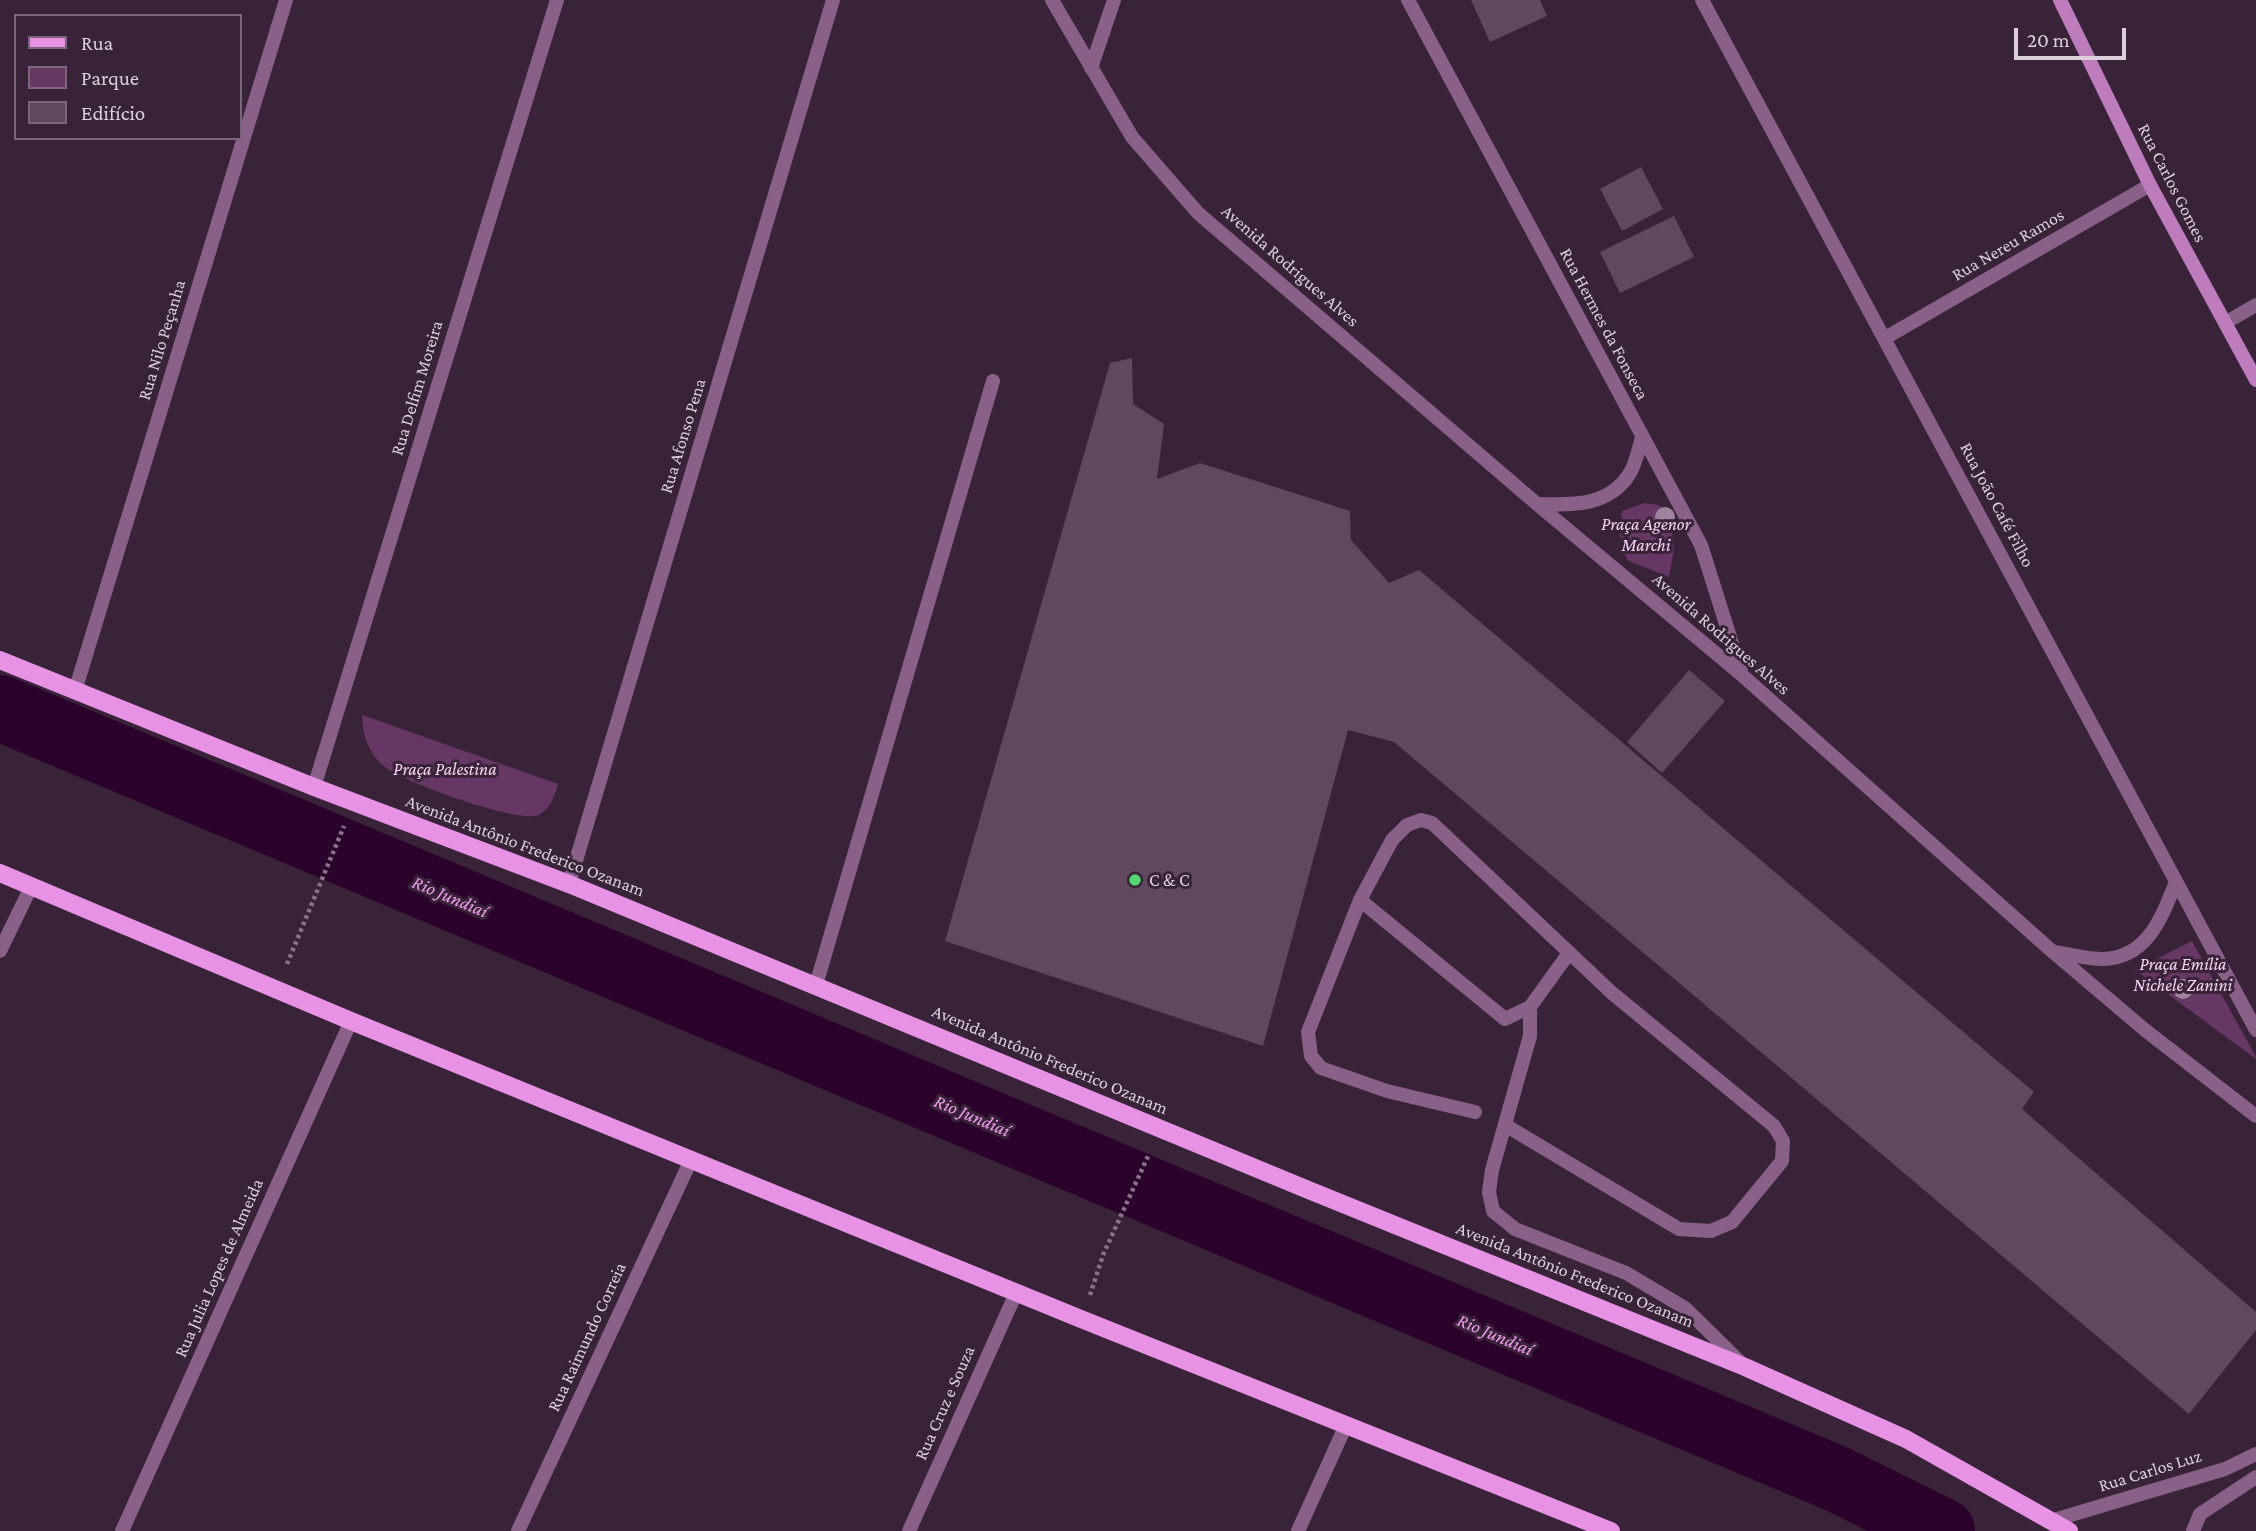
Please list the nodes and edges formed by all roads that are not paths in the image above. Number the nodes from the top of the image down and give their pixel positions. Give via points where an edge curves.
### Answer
1 (286, 0) edge
2 (557, 0) edge
3 (833, 0) edge
4 (1052, 0) edge
5 (1114, 0) edge
6 (1408, 0) edge
7 (1702, 0) edge
8 (2060, 0) edge
9 (1091, 68) junction
10 (2150, 185) junction
11 (2256, 304) edge
12 (2225, 323) junction
13 (1885, 338) junction
14 (2256, 380) edge
15 (993, 381) dead end
16 (1642, 437) junction
17 (1537, 504) junction
18 (0, 660) edge
19 (1743, 677) junction
20 (75, 691) junction
21 (314, 787) junction
22 (0, 873) edge
23 (2176, 882) junction
24 (569, 884) junction
25 (32, 885) junction
26 (1360, 900) junction
27 (0, 951) edge
28 (2053, 952) junction
29 (1569, 953) junction
30 (816, 985) junction
31 (1531, 1007) junction
32 (351, 1021) junction
33 (2256, 1030) edge
34 (1475, 1112) dead end
35 (2256, 1116) edge
36 (1505, 1125) junction
37 (691, 1160) junction
38 (1017, 1292) junction
39 (1745, 1367) junction
40 (1346, 1425) junction
41 (2256, 1454) edge
42 (2256, 1478) edge
43 (2054, 1520) junction
44 (122, 1531) edge
45 (518, 1531) edge
46 (909, 1531) edge
47 (1298, 1531) edge
48 (1611, 1531) edge
49 (2070, 1531) edge
50 (2193, 1531) edge

1 - 20 street, Rua Nilo Peçanha
2 - 21 street, Rua Delfim Moreira
3 - 24 street, Rua Afonso Pena
4 - 9 street, Avenida Rodrigues Alves
5 - 9 street
6 - 16 street, Rua Hermes da Fonseca
7 - 13 street, Rua João Café Filho
8 - 10 main road, Rua Carlos Gomes
9 - 17 street, Avenida Rodrigues Alves via 1132,137 1198,213
10 - 12 main road, Rua Carlos Gomes
10 - 13 street, Rua Nereu Ramos
11 - 12 street
12 - 14 main road, Rua Carlos Gomes
13 - 23 street, Rua João Café Filho
15 - 30 street
16 - 17 street via 1631,472 1614,492 1582,505
16 - 19 street, Rua Hermes da Fonseca via 1701,545
17 - 19 street, Avenida Rodrigues Alves
18 - 20 main road, Avenida Antônio Frederico Ozanam
19 - 28 street, Avenida Rodrigues Alves
20 - 21 main road, Avenida Antônio Frederico Ozanam
21 - 24 main road, Avenida Antônio Frederico Ozanam
22 - 25 main road
23 - 28 street via 2156,929 2132,952 2104,959
23 - 33 street, Rua João Café Filho
24 - 30 main road, Avenida Antônio Frederico Ozanam
25 - 27 street
25 - 32 main road
26 - 29 street via 1392,840 1407,825 1421,820 1433,823
26 - 31 street via 1505,1019
26 - 34 street via 1308,1032 1311,1056 1321,1068 1334,1073
28 - 35 street, Avenida Rodrigues Alves
29 - 31 street
29 - 36 street via 1774,1126 1783,1141 1782,1161 1732,1222 1711,1231 1679,1229
30 - 39 main road, Avenida Antônio Frederico Ozanam
31 - 36 street via 1531,1036
32 - 37 main road
32 - 44 street, Rua Julia Lopes de Almeida
36 - 39 street via 1492,1170 1489,1192 1493,1211 1515,1229 1626,1273 1685,1308
37 - 38 main road
37 - 45 street, Rua Raimundo Correia
38 - 40 main road
38 - 46 street, Rua Cruz e Souza
39 - 43 main road, Avenida Antônio Frederico Ozanam via 1906,1439
40 - 47 street
40 - 48 main road
41 - 43 street, Rua Carlos Luz via 2225,1469
42 - 50 street via 2200,1514
43 - 49 main road, Avenida Antônio Frederico Ozanam

